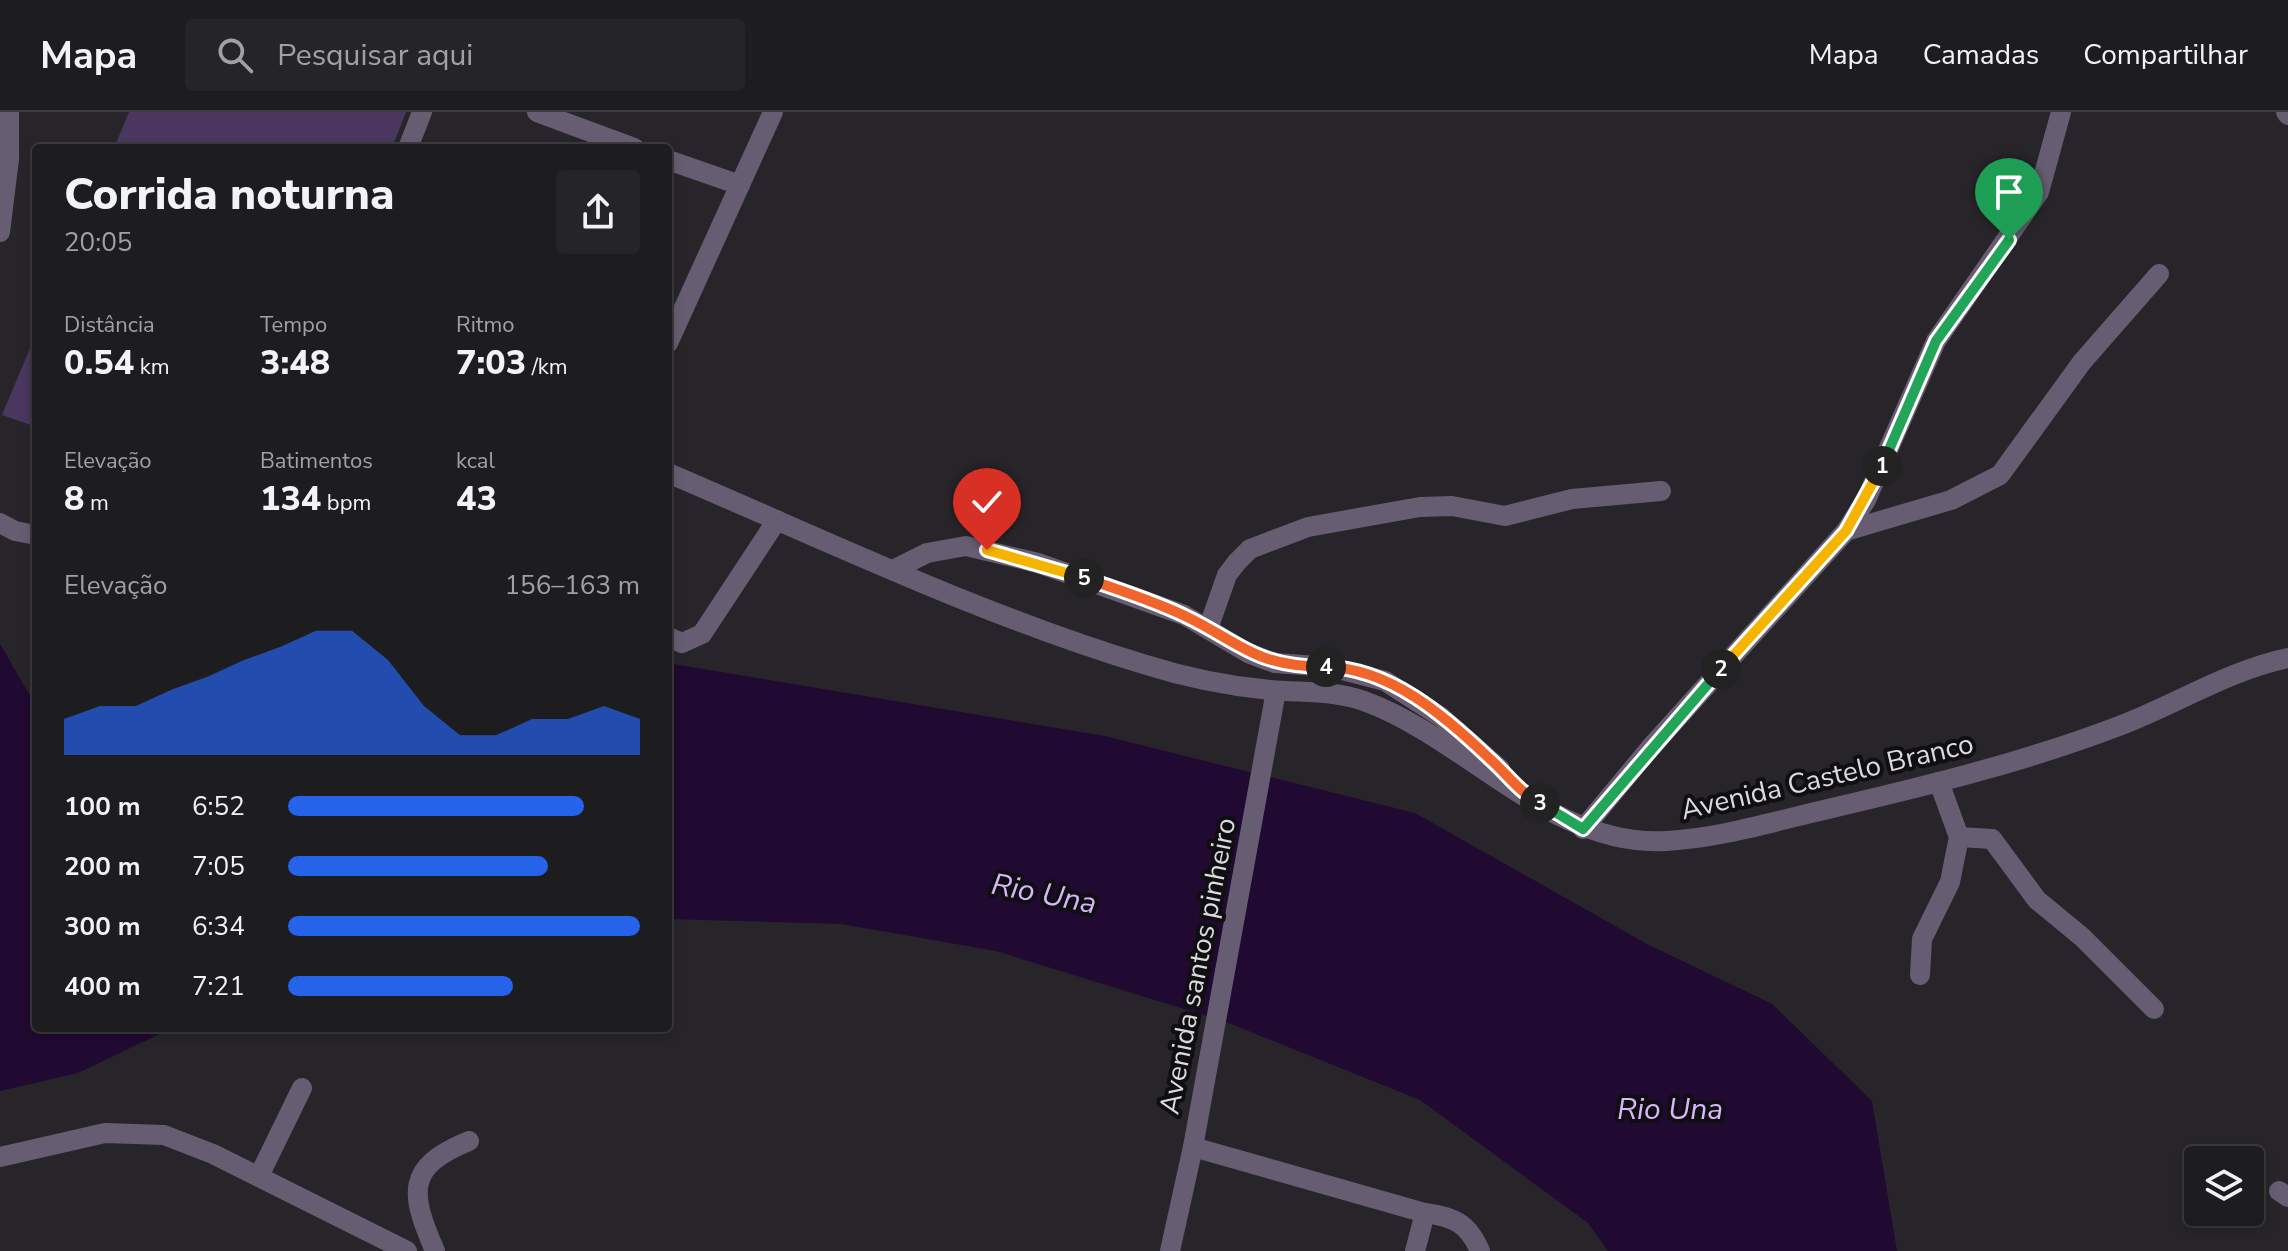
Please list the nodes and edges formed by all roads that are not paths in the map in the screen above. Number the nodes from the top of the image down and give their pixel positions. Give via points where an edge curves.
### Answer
1 (9, 112) edge
2 (422, 112) edge
3 (537, 112) edge
4 (773, 112) edge
5 (2061, 112) edge
6 (410, 144) edge
7 (619, 144) edge
8 (672, 161) edge
9 (740, 185) junction
10 (0, 232) edge
11 (2159, 274) dead end
12 (672, 334) edge
13 (672, 475) edge
14 (1661, 491) dead end
15 (777, 520) junction
16 (0, 523) edge
17 (1846, 531) junction
18 (32, 534) edge
19 (893, 570) junction
20 (1208, 629) junction
21 (675, 640) edge
22 (2288, 658) edge
23 (1276, 691) junction
24 (1939, 782) junction
25 (1515, 788) junction
26 (1583, 829) junction
27 (1959, 837) junction
28 (1920, 975) dead end
29 (2154, 1009) dead end
30 (302, 1088) dead end
31 (469, 1141) dead end
32 (1193, 1147) junction
33 (0, 1157) edge
34 (259, 1176) junction
35 (1425, 1213) junction
36 (407, 1251) edge
37 (435, 1251) edge
38 (1170, 1251) edge
39 (1415, 1251) edge
40 (1480, 1251) edge

1 - 10 street
2 - 6 street
3 - 7 street
4 - 9 street
5 - 17 street via 2039,192 1936,341 1872,488
8 - 9 street
9 - 12 street
11 - 17 street via 2082,362 2000,475 1951,500
13 - 15 street, Avenida Castelo Branco
14 - 20 street via 1572,499 1505,516 1442,505 1308,527 1250,549 1237,562 1227,575
15 - 19 street, Avenida Castelo Branco
15 - 21 street via 702,634
16 - 18 street
17 - 26 street
19 - 20 street via 944,549 976,548 1129,594
19 - 23 street, Avenida Castelo Branco via 1142,664 1216,683
20 - 25 street via 1275,663 1366,673 1404,690 1479,748
22 - 24 street, Avenida Castelo Branco via 2120,726
23 - 25 street, Avenida Castelo Branco via 1328,693 1367,702
23 - 32 street, Avenida santos pinheiro
24 - 26 street, Avenida Castelo Branco via 1690,839 1628,839
24 - 27 street
25 - 26 street, Avenida Castelo Branco
27 - 28 street via 1950,882 1922,939
27 - 29 street via 1992,839 2037,900
30 - 34 street
31 - 37 street via 431,1160 419,1181 421,1218
32 - 35 street
32 - 38 street, Avenida santos pinheiro
33 - 34 street via 105,1133 145,1132 181,1140
34 - 36 street
35 - 39 street
35 - 40 street via 1458,1221

